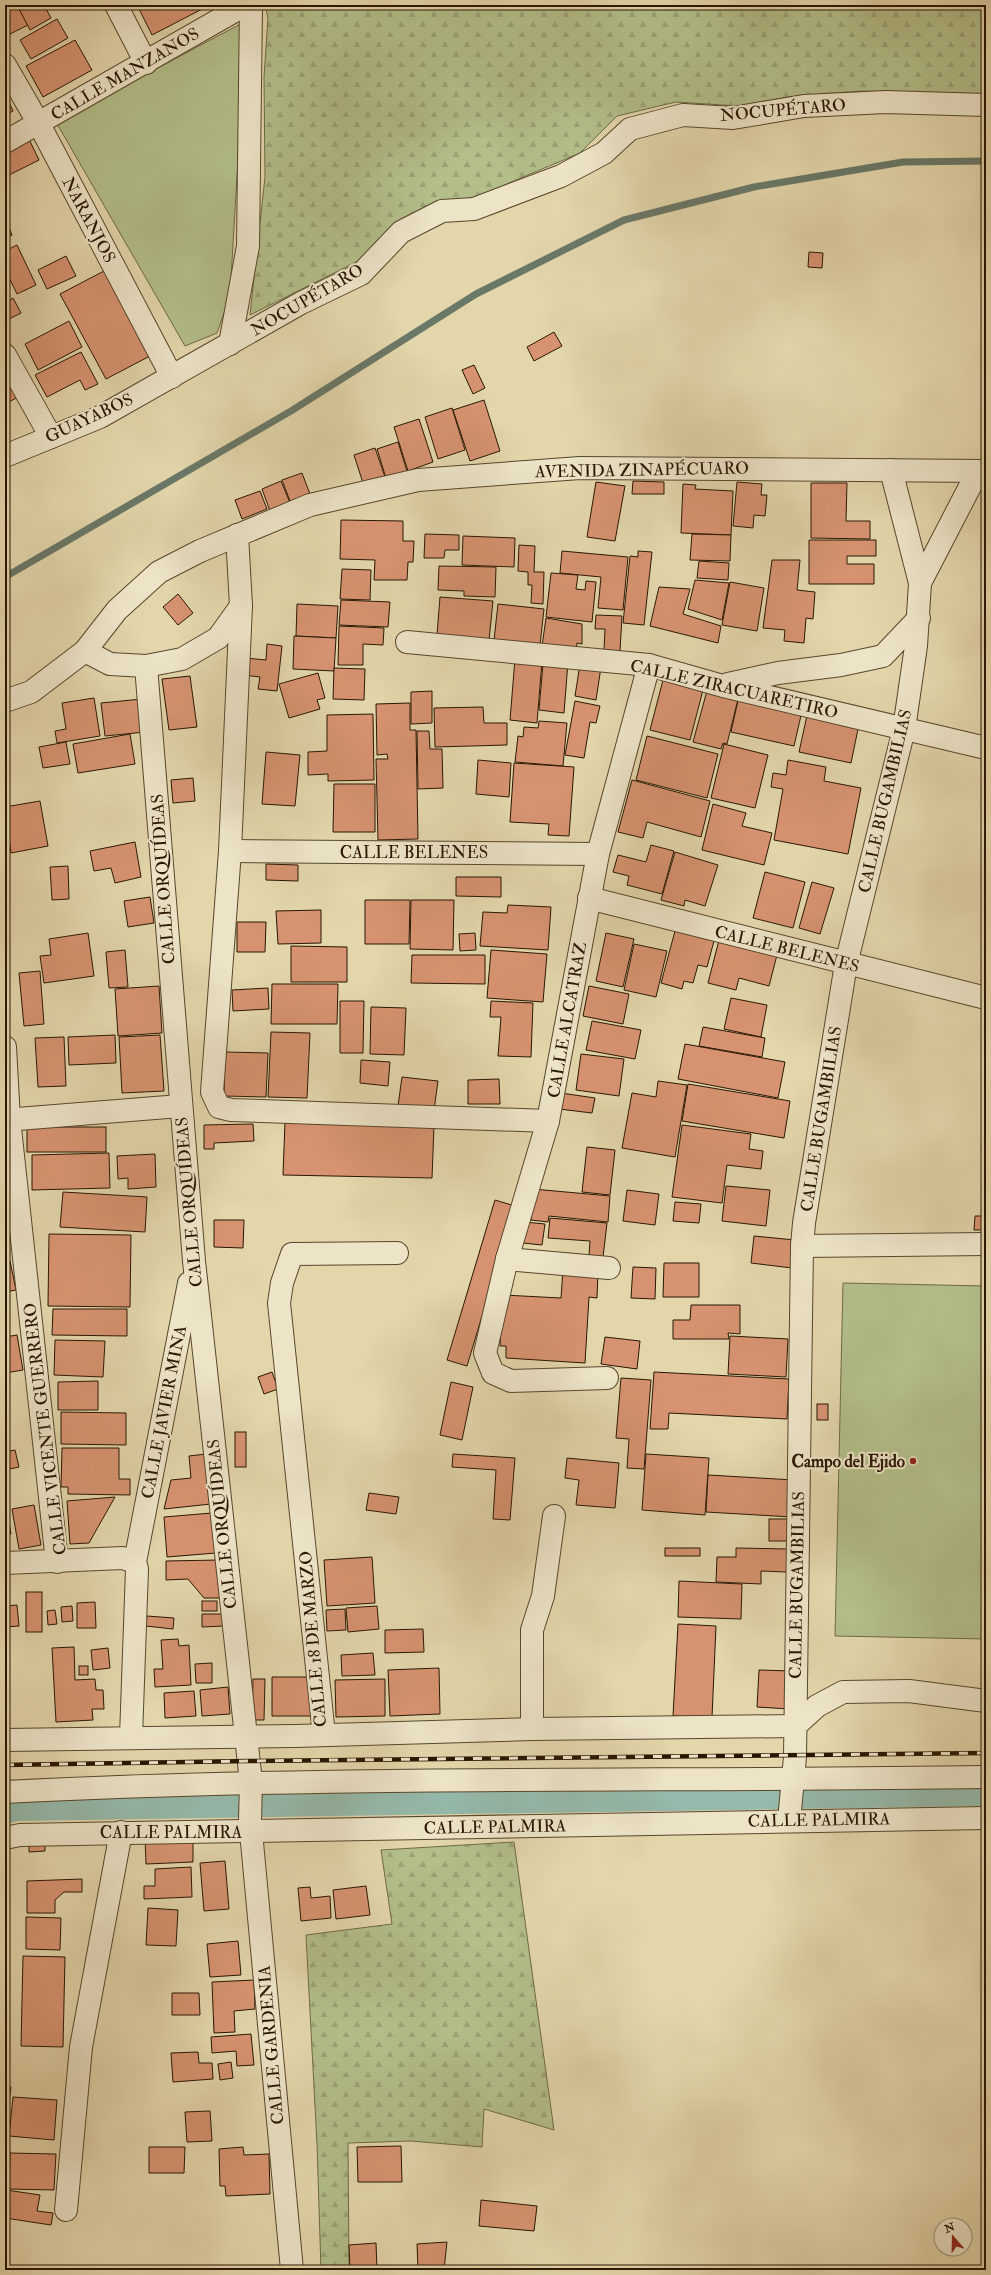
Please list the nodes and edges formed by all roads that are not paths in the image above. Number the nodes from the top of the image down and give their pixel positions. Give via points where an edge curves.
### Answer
1 (116, 5) edge
2 (245, 5) edge
3 (251, 5) edge
4 (146, 63) junction
5 (5, 65) edge
6 (986, 105) edge
7 (39, 124) junction
8 (5, 142) edge
9 (230, 344) junction
10 (5, 355) edge
11 (172, 377) junction
12 (51, 437) junction
13 (5, 456) edge
14 (891, 470) junction
15 (982, 471) edge
16 (238, 535) junction
17 (920, 583) junction
18 (241, 606) junction
19 (919, 618) junction
20 (407, 642) dead end
21 (85, 651) junction
22 (649, 665) junction
23 (146, 666) junction
24 (723, 686) junction
25 (5, 701) edge
26 (904, 729) junction
27 (986, 748) edge
28 (230, 851) junction
29 (598, 854) junction
30 (588, 898) junction
31 (846, 964) junction
32 (986, 998) edge
33 (5, 1047) edge
34 (180, 1106) junction
35 (7, 1120) edge
36 (548, 1121) junction
37 (986, 1244) edge
38 (802, 1246) junction
39 (397, 1252) dead end
40 (507, 1259) junction
41 (194, 1261) junction
42 (609, 1268) dead end
43 (607, 1378) dead end
44 (554, 1516) dead end
45 (57, 1562) junction
46 (135, 1562) junction
47 (5, 1563) edge
48 (986, 1701) edge
49 (795, 1726) junction
50 (532, 1729) junction
51 (324, 1735) junction
52 (244, 1736) junction
53 (131, 1737) junction
54 (5, 1740) edge
55 (986, 1777) edge
56 (794, 1782) junction
57 (250, 1785) junction
58 (5, 1792) edge
59 (986, 1818) edge
60 (790, 1819) junction
61 (251, 1826) junction
62 (121, 1832) junction
63 (5, 1838) edge
64 (66, 2210) dead end
65 (292, 2270) edge

1 - 4 street
2 - 4 street, CALLE MANZANOS
3 - 9 street via 248,246
4 - 7 street, CALLE MANZANOS
5 - 7 street, NARANJOS
6 - 9 street, NOCUPÉTARO via 886,102 804,106 733,118 684,115 630,129 604,153 561,176 474,209 442,211 401,232 361,274 301,303
7 - 8 street, CALLE MANZANOS
7 - 11 street, NARANJOS
9 - 11 street, NOCUPÉTARO
10 - 12 street
11 - 12 street, GUAYABOS via 100,416
12 - 13 street, GUAYABOS
14 - 15 street, AVENIDA ZINAPÉCUARO
14 - 16 street, AVENIDA ZINAPÉCUARO via 580,468 418,480 310,505
14 - 17 street, CALLE BUGAMBILIAS
15 - 17 street
16 - 18 street
16 - 21 street, AVENIDA ZINAPÉCUARO via 200,550 159,572 117,610
17 - 19 street, CALLE BUGAMBILIAS
18 - 23 street via 218,638 182,659
18 - 28 street
19 - 24 street via 883,656 841,665 778,673
19 - 26 street, CALLE BUGAMBILIAS
20 - 22 street, CALLE ZIRACUARETIRO
21 - 23 street via 110,664
21 - 25 street, AVENIDA ZINAPÉCUARO via 31,692
22 - 24 street, CALLE ZIRACUARETIRO
22 - 29 street, CALLE ALCATRAZ
23 - 34 street, CALLE ORQUÍDEAS
24 - 26 street, CALLE ZIRACUARETIRO
26 - 27 street, CALLE ZIRACUARETIRO
26 - 31 street, CALLE BUGAMBILIAS
28 - 29 street, CALLE BELENES
28 - 36 street via 212,1092 219,1107 232,1110
29 - 30 street, CALLE ALCATRAZ
30 - 31 street, CALLE BELENES
30 - 36 street, CALLE ALCATRAZ
31 - 32 street, CALLE BELENES
31 - 38 street, CALLE BUGAMBILIAS
33 - 35 street, CALLE VICENTE GUERRERO
34 - 35 street
34 - 41 street, CALLE ORQUÍDEAS
35 - 45 street, CALLE VICENTE GUERRERO
36 - 40 street, CALLE ALCATRAZ
37 - 38 street
38 - 49 street, CALLE BUGAMBILIAS
39 - 51 street, CALLE 18 DE MARZO via 292,1254 282,1283 279,1303
40 - 42 street
40 - 43 street, CALLE ALCATRAZ via 485,1353 493,1373 511,1381
41 - 46 street, CALLE JAVIER MINA
41 - 52 street, CALLE ORQUÍDEAS
44 - 50 street via 543,1596 532,1630
45 - 46 street, CALLE VICENTE GUERRERO via 123,1558
45 - 47 street
46 - 53 street via 137,1569
48 - 49 street via 909,1691 843,1692 817,1706
49 - 50 street
49 - 56 street, CALLE BUGAMBILIAS
50 - 51 street
51 - 52 street, CALLE 18 DE MARZO
52 - 53 street, CALLE 18 DE MARZO
52 - 57 street, CALLE ORQUÍDEAS
53 - 54 street, CALLE 18 DE MARZO
55 - 56 street
56 - 57 street
56 - 60 street, CALLE BUGAMBILIAS
57 - 58 street
57 - 61 street, CALLE GARDENIA
59 - 60 street, CALLE PALMIRA
60 - 61 street, CALLE PALMIRA
61 - 62 street, CALLE PALMIRA
61 - 65 street, CALLE GARDENIA
62 - 63 street, CALLE PALMIRA via 20,1835
62 - 64 street via 81,2047

